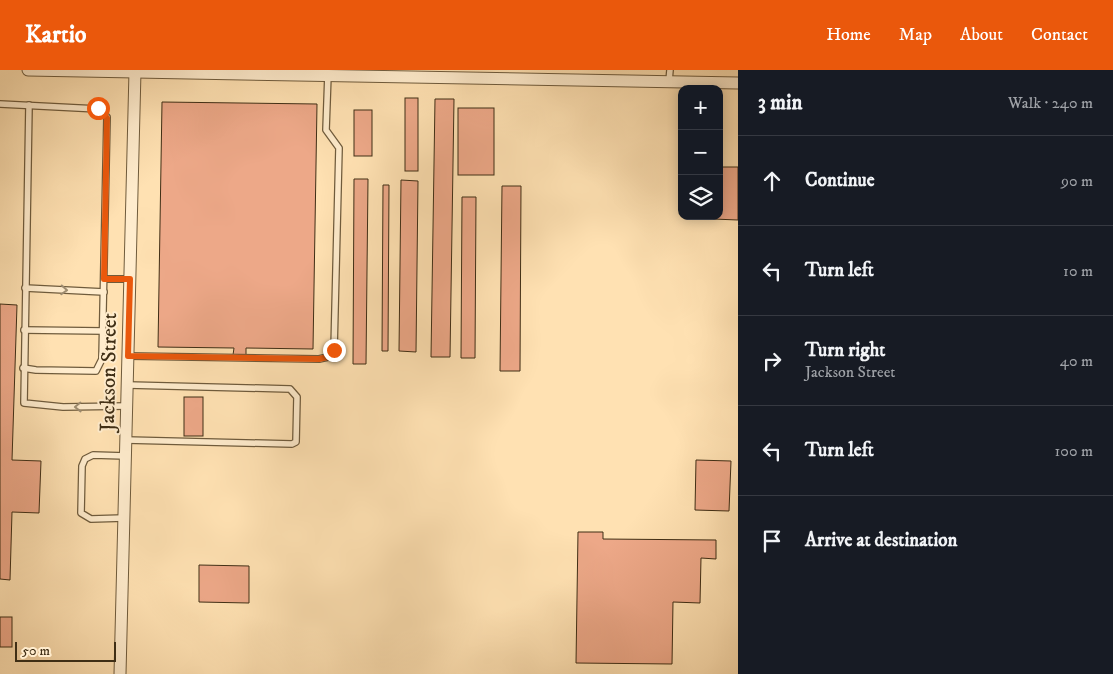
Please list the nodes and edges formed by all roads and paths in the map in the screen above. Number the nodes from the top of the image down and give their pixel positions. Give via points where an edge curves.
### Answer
1 (28, 70) edge
2 (135, 71) junction
3 (182, 71) edge
4 (283, 72) edge
5 (328, 72) edge
6 (368, 73) edge
7 (670, 76) edge
8 (738, 83) edge
9 (0, 104) edge
10 (29, 105) junction
11 (104, 279) junction
12 (130, 279) junction
13 (25, 288) junction
14 (104, 292) junction
15 (24, 330) junction
16 (103, 331) junction
17 (128, 356) junction
18 (23, 368) junction
19 (128, 385) junction
20 (127, 406) junction
21 (126, 440) junction
22 (126, 456) junction
23 (124, 518) junction
24 (120, 674) edge

1 - 2 street
2 - 3 street
2 - 12 street, Jackson Street
3 - 4 street
4 - 5 street
5 - 6 street
5 - 17 lane via 326,130 339,148 334,350 328,357 319,359
6 - 7 street
7 - 8 street
9 - 10 lane
10 - 11 lane via 98,108 107,118
10 - 13 lane
11 - 12 lane
11 - 14 lane
12 - 17 street, Jackson Street
13 -> 14 lane
13 - 15 lane
14 - 16 lane
15 - 16 lane
15 - 18 lane
16 - 18 lane via 102,358 96,371
17 - 19 street, Jackson Street
20 -> 18 lane via 63,407 24,403
19 - 20 street, Jackson Street
19 - 21 lane via 290,389 297,397 296,442
20 - 21 street, Jackson Street
21 - 22 street, Jackson Street
22 - 23 street, Jackson Street
22 - 23 lane via 93,455 85,459 82,466 81,513 91,519
23 - 24 street, Jackson Street

